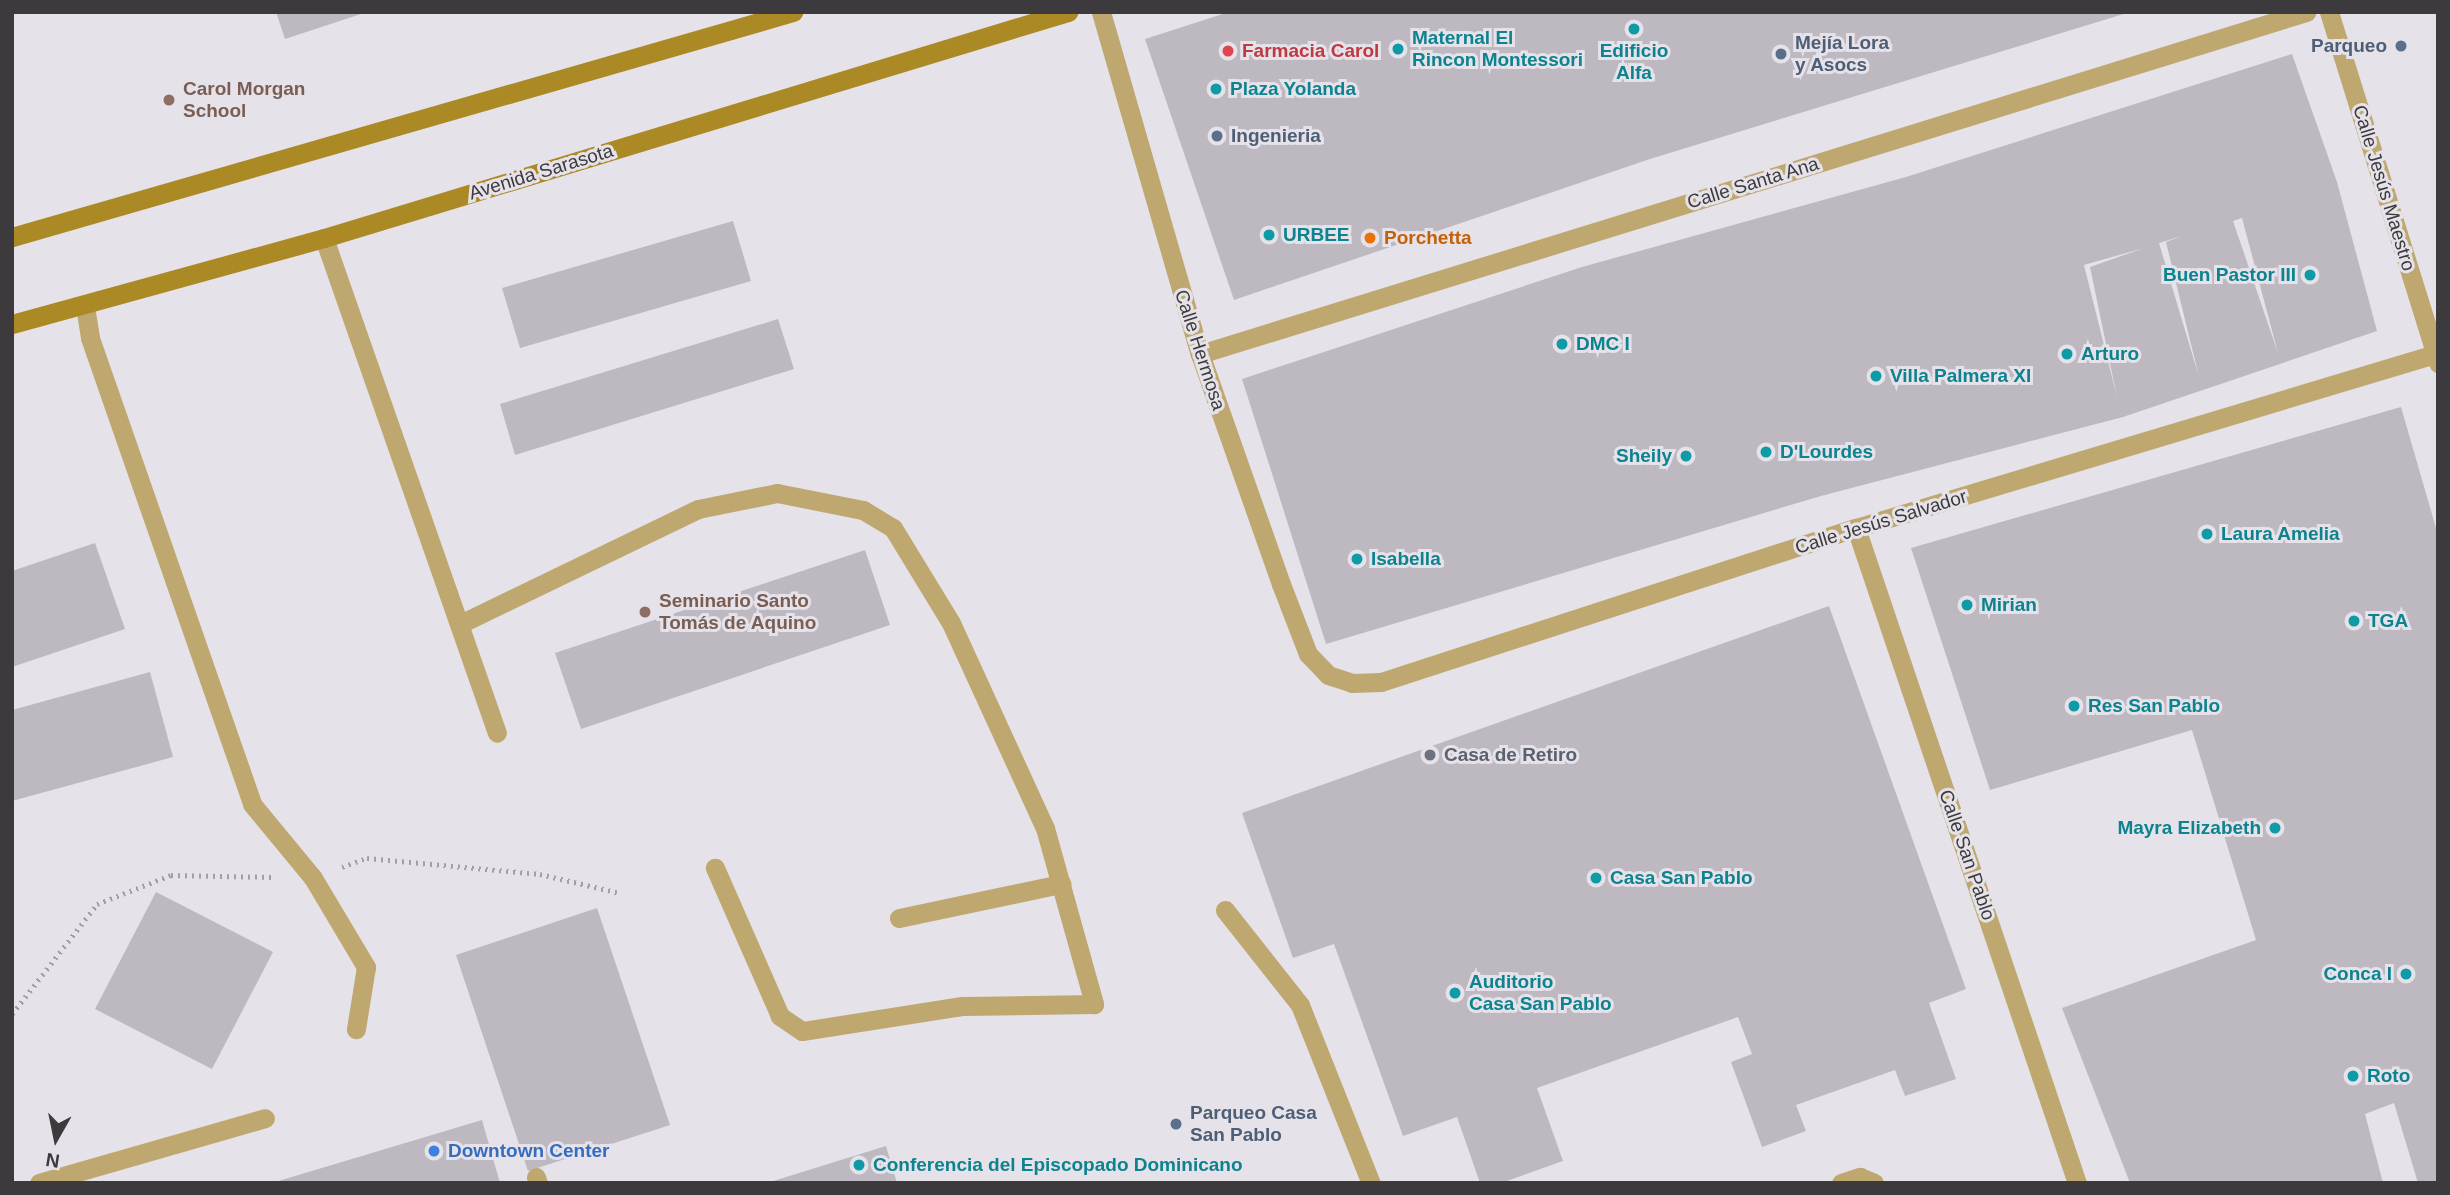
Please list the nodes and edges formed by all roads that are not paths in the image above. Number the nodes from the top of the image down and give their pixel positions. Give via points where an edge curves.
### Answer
1 (793, 12) edge
2 (1068, 12) edge
3 (1101, 12) edge
4 (2306, 12) edge
5 (2329, 12) edge
6 (12, 237) edge
7 (324, 238) junction
8 (85, 306) junction
9 (12, 324) edge
10 (1200, 355) junction
11 (2437, 359) edge
12 (1856, 528) junction
13 (460, 624) junction
14 (1328, 676) joint
15 (497, 733) dead end
16 (715, 868) dead end
17 (1061, 884) junction
18 (1225, 910) dead end
19 (899, 919) dead end
20 (356, 1029) dead end
21 (265, 1118) dead end
22 (38, 1183) edge
23 (1371, 1183) edge
24 (1842, 1183) edge
25 (1874, 1183) edge
26 (2077, 1183) edge

1 - 6 main road
2 - 7 main road, Avenida Sarasota
3 - 10 street, Calle Hermosa
4 - 10 street, Calle Santa Ana
5 - 11 street, Calle Jesús Maestro
7 - 8 main road, Avenida Sarasota
7 - 13 street
8 - 9 main road, Avenida Sarasota
8 - 20 street via 90,338 252,804 313,878 366,967
10 - 14 street, Calle Hermosa via 1308,654
11 - 12 street, Calle Jesús Salvador
12 - 14 street, Calle Jesús Salvador via 1381,682 1352,683
12 - 26 street, Calle San Pablo
13 - 15 street
13 - 17 street via 698,509 777,494 863,510 893,528 951,622 1045,828
16 - 17 street via 780,1016 802,1031 962,1006 1094,1004
17 - 19 street
18 - 23 street via 1300,1005
21 - 22 street
24 - 25 street via 1860,1177

